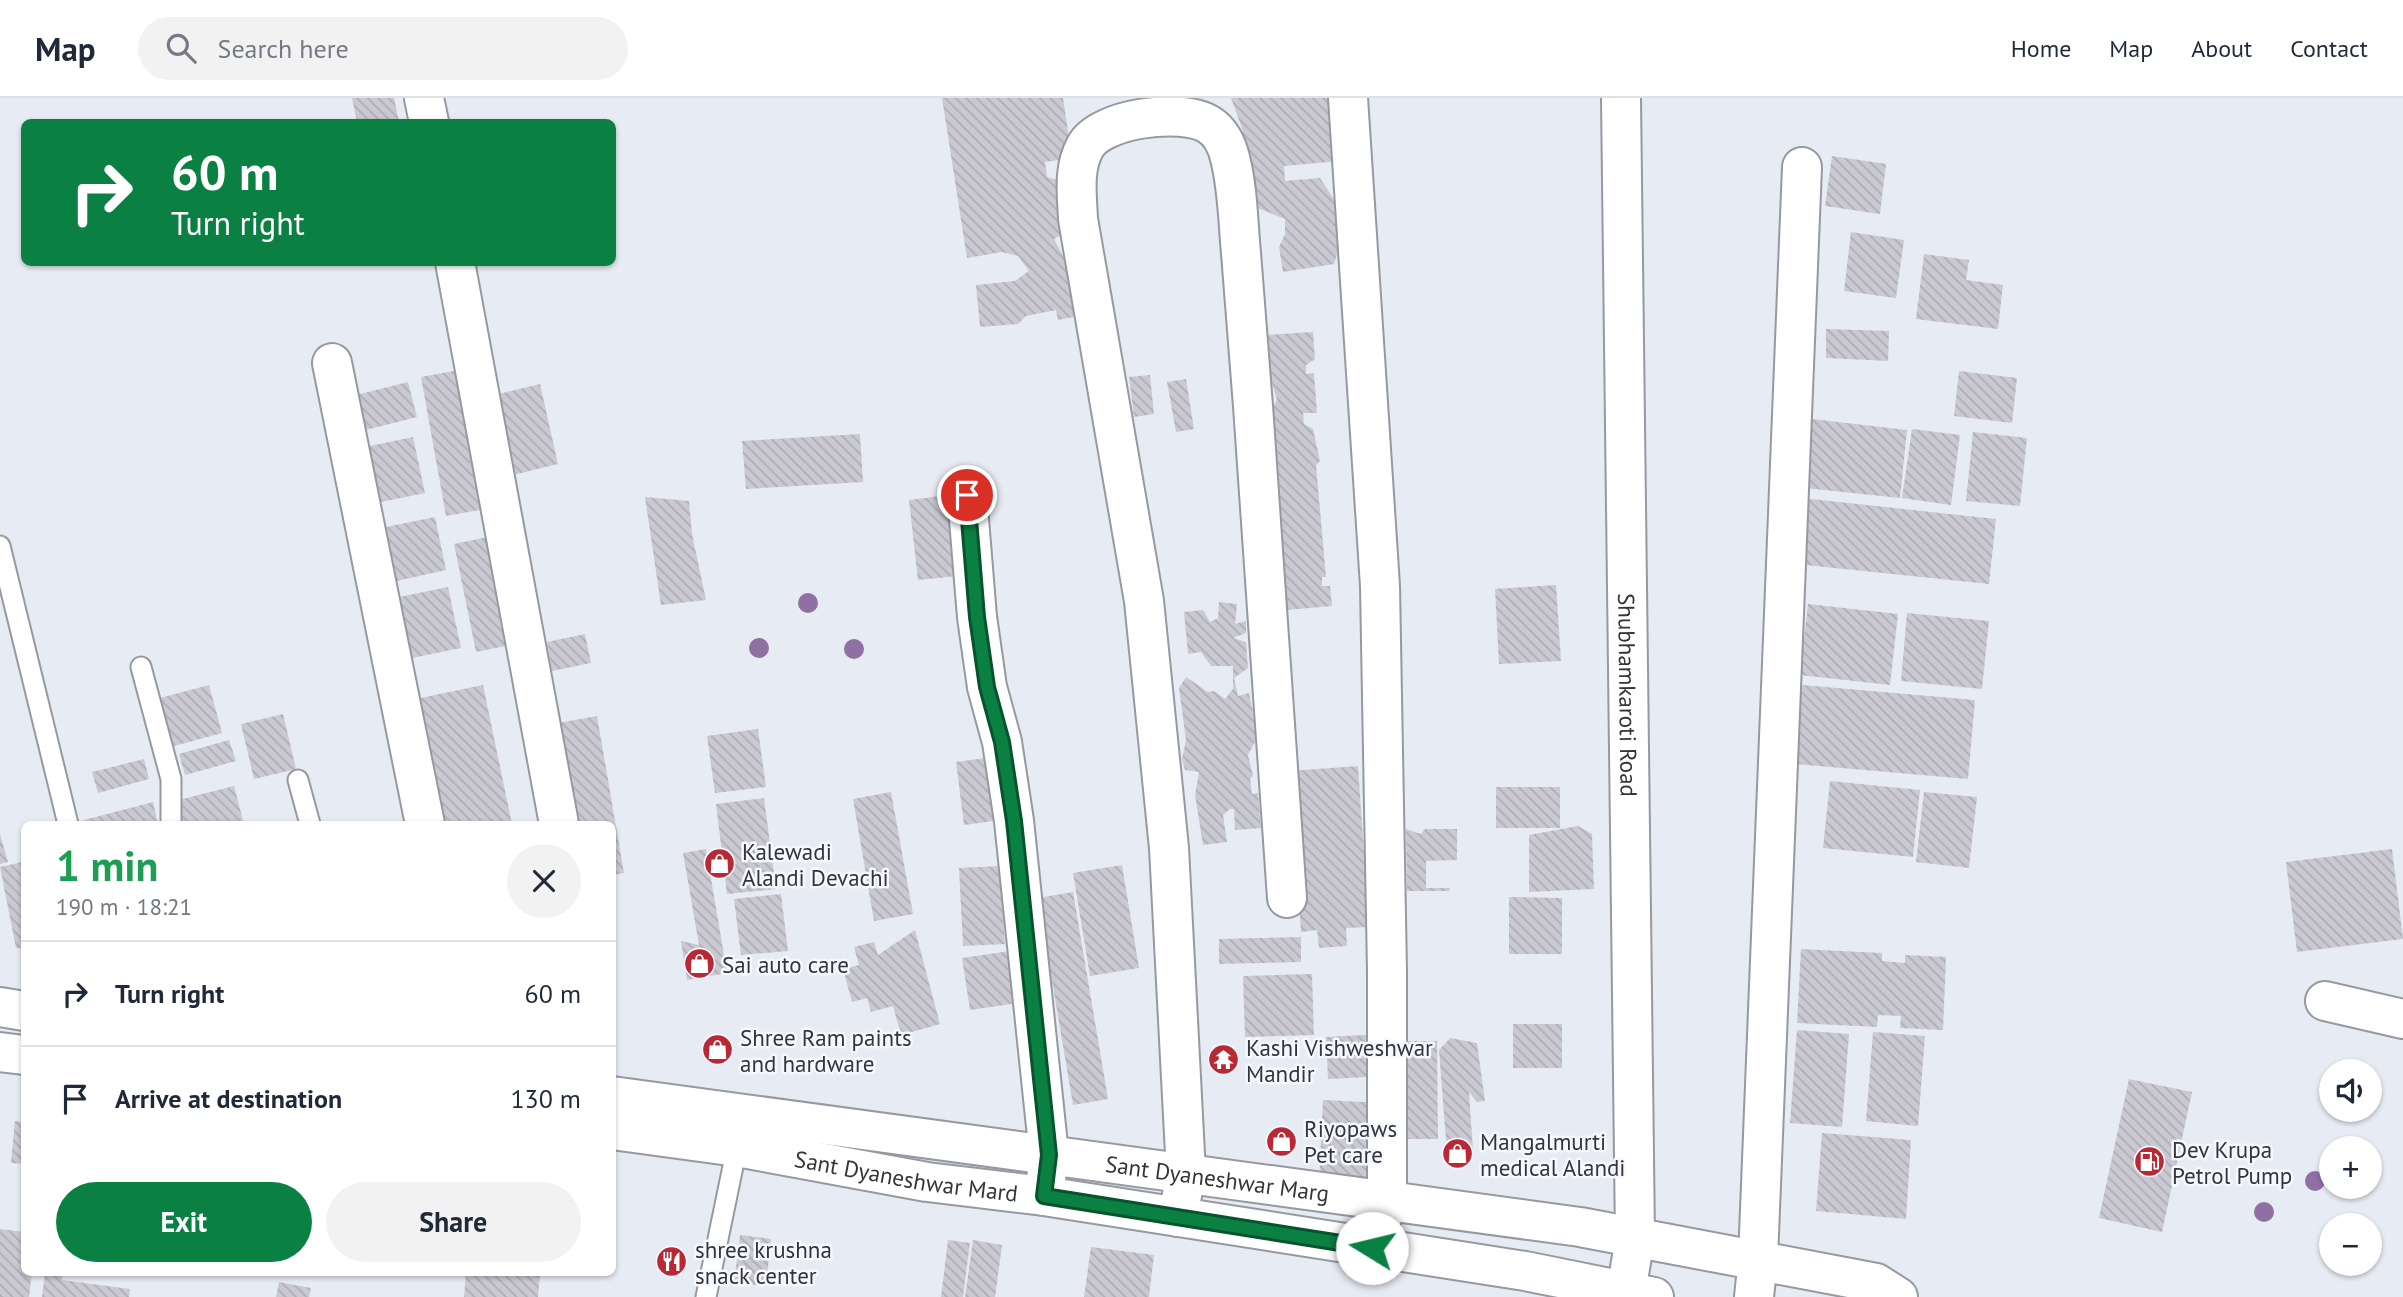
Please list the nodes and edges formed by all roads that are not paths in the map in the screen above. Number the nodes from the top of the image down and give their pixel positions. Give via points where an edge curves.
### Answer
1 (424, 98) edge
2 (1348, 98) edge
3 (1621, 98) edge
4 (428, 119) edge
5 (1802, 167) dead end
6 (456, 266) edge
7 (332, 363) dead end
8 (967, 495) dead end
9 (0, 546) edge
10 (141, 667) dead end
11 (298, 780) dead end
12 (67, 821) edge
13 (171, 821) edge
14 (309, 821) edge
15 (424, 821) edge
16 (558, 821) edge
17 (1287, 898) dead end
18 (2325, 1001) dead end
19 (0, 1007) edge
20 (21, 1010) edge
21 (2403, 1019) edge
22 (0, 1052) edge
23 (21, 1055) edge
24 (616, 1097) edge
25 (616, 1131) edge
26 (934, 1139) junction
27 (737, 1147) junction
28 (1049, 1155) junction
29 (1186, 1173) junction
30 (927, 1182) junction
31 (1044, 1196) junction
32 (1387, 1202) junction
33 (1178, 1217) junction
34 (1635, 1238) junction
35 (1372, 1248) junction
36 (1758, 1259) junction
37 (1640, 1294) edge
38 (706, 1297) edge
39 (1754, 1297) edge
40 (1898, 1297) edge

1 - 4 street
2 - 32 street via 1380,586
3 - 34 street, Shubhamkaroti Road
5 - 36 street
6 - 16 street
7 - 15 street
8 - 28 street via 987,687 1002,742 1014,821
9 - 12 lane
10 - 13 lane via 171,779
11 - 14 lane
17 - 29 street via 1252,390 1230,158 1221,136 1206,123 1184,117 1140,118 1107,128 1086,143 1077,166 1078,219 1144,601 1169,848
18 - 21 street
19 - 20 street
22 - 23 street
24 - 26 street, Sant Dyaneshwar Marg
25 - 27 street, Sant Dyaneshwar Mard
26 - 28 street, Sant Dyaneshwar Marg
26 - 30 street
27 - 30 street, Sant Dyaneshwar Mard
27 - 38 lane
28 - 29 street, Sant Dyaneshwar Marg
28 - 31 street
29 - 32 street, Sant Dyaneshwar Marg
29 - 33 street
30 - 31 street, Sant Dyaneshwar Mard
31 - 33 street, Sant Dyaneshwar Mard
32 - 34 street, Sant Dyaneshwar Marg
32 - 35 street
33 - 35 street, Sant Dyaneshwar Mard
34 - 36 street, Sant Dyaneshwar Marg
34 - 37 street, Shubhamkaroti Road
35 - 37 street, Sant Dyaneshwar Mard
36 - 39 street
36 - 40 street, Sant Dyaneshwar Marg via 1876,1283

